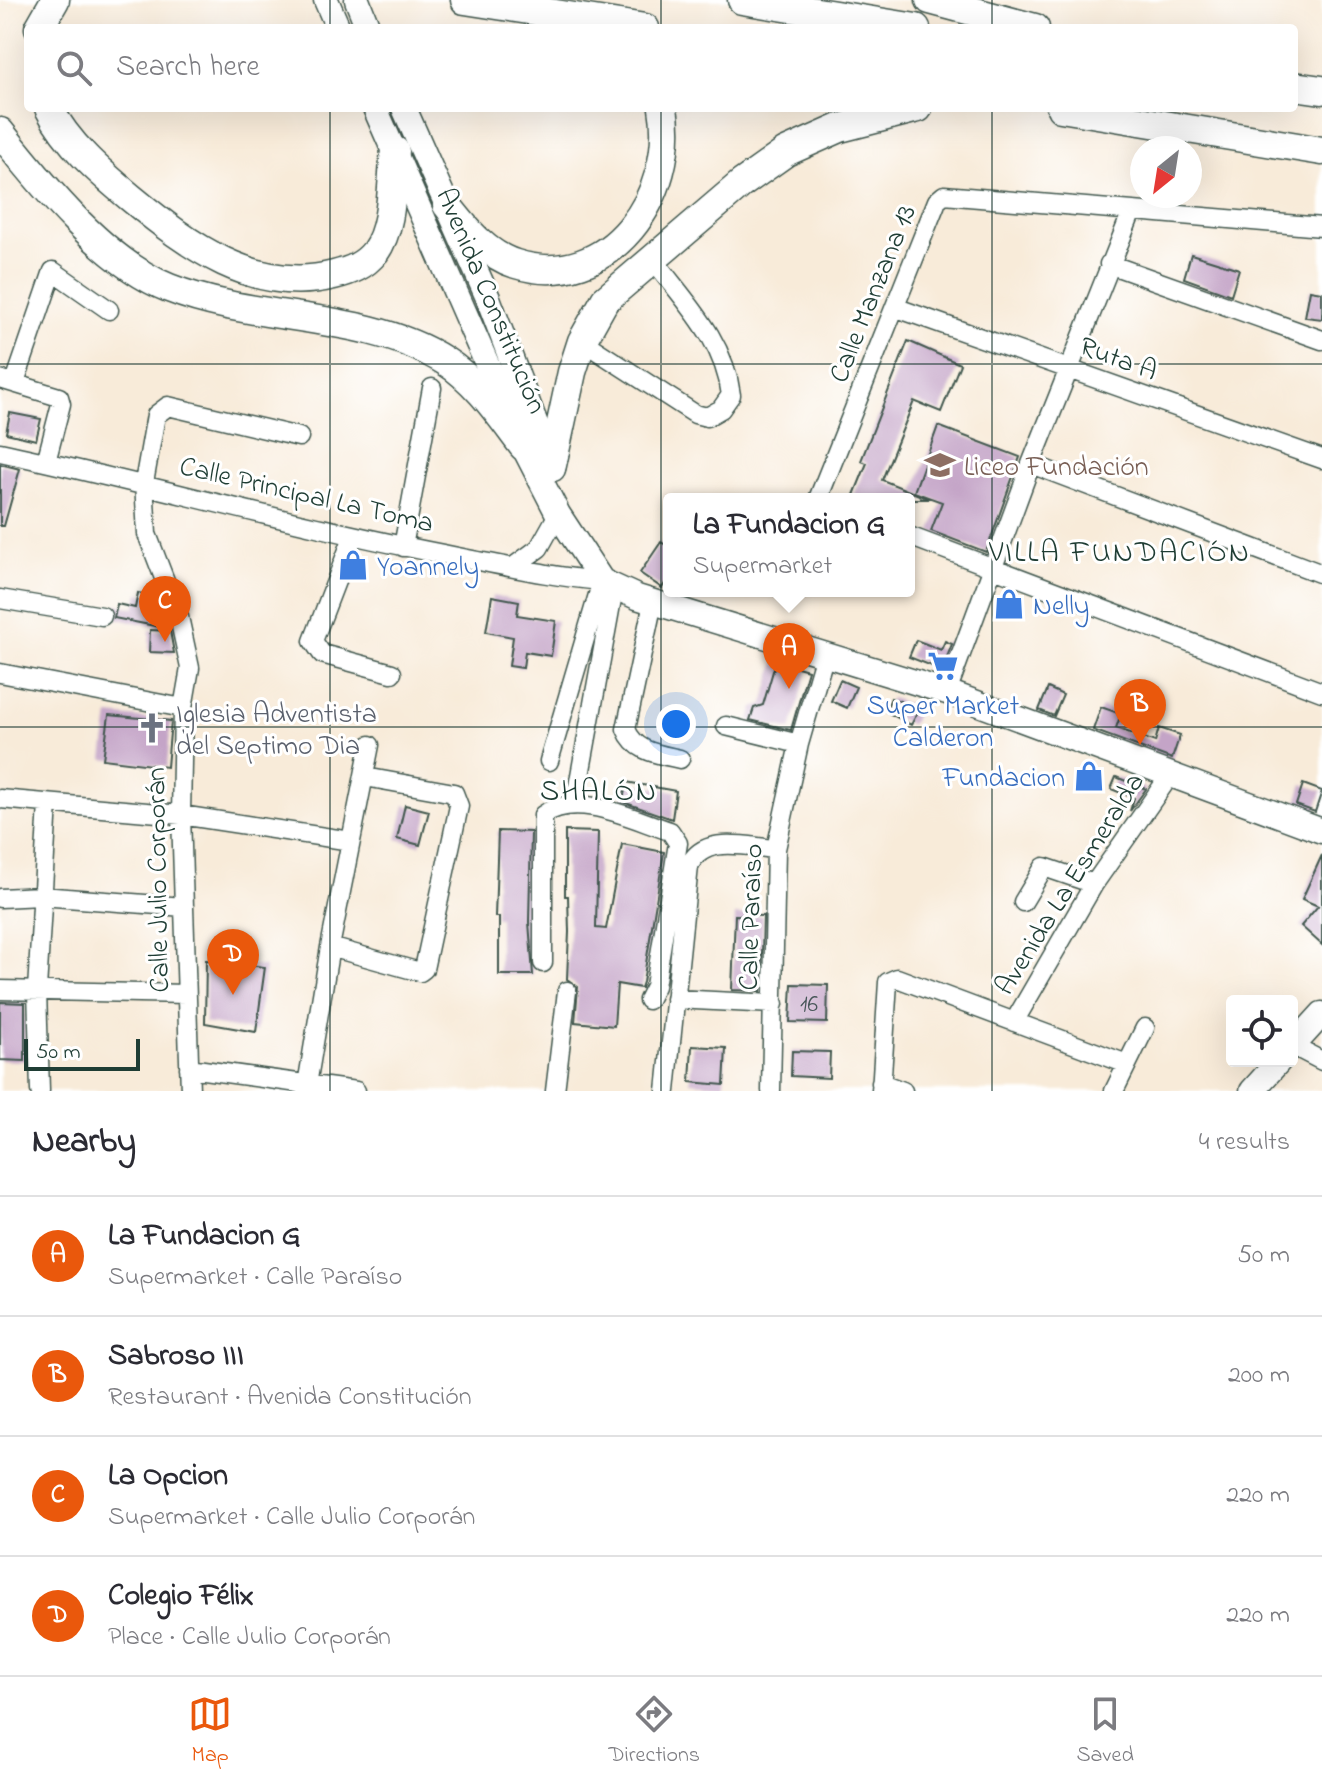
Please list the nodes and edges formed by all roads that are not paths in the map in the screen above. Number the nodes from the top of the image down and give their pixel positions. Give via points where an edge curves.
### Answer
1 (55, 0) edge
2 (326, 0) edge
3 (357, 0) edge
4 (465, 0) edge
5 (742, 0) edge
6 (930, 0) edge
7 (535, 10) junction
8 (41, 24) edge
9 (336, 24) edge
10 (366, 24) edge
11 (565, 24) edge
12 (621, 24) edge
13 (891, 24) edge
14 (1020, 24) edge
15 (1298, 87) edge
16 (1322, 90) edge
17 (52, 112) edge
18 (377, 112) edge
19 (406, 112) edge
20 (663, 112) edge
21 (902, 112) edge
22 (1085, 112) edge
23 (1167, 112) edge
24 (0, 132) edge
25 (1322, 137) edge
26 (395, 151) junction
27 (1322, 151) edge
28 (447, 205) junction
29 (1132, 211) junction
30 (1322, 227) edge
31 (653, 259) junction
32 (1109, 264) junction
33 (897, 308) junction
34 (109, 310) dead end
35 (1322, 340) edge
36 (582, 341) junction
37 (1069, 369) junction
38 (8, 380) edge
39 (432, 388) dead end
40 (299, 437) dead end
41 (523, 446) junction
42 (0, 452) edge
43 (1322, 459) edge
44 (46, 462) junction
45 (1031, 464) junction
46 (552, 465) junction
47 (144, 483) junction
48 (820, 493) edge
49 (558, 514) junction
50 (353, 537) junction
51 (915, 538) edge
52 (403, 547) junction
53 (513, 567) junction
54 (993, 567) junction
55 (1322, 574) edge
56 (608, 585) junction
57 (0, 599) edge
58 (653, 602) junction
59 (102, 616) dead end
60 (825, 654) junction
61 (0, 673) edge
62 (392, 673) dead end
63 (947, 692) junction
64 (1322, 692) edge
65 (183, 708) junction
66 (726, 726) dead end
67 (799, 744) junction
68 (370, 745) dead end
69 (680, 759) dead end
70 (549, 761) dead end
71 (1171, 774) junction
72 (365, 777) junction
73 (0, 799) edge
74 (575, 803) junction
75 (48, 804) junction
76 (181, 815) junction
77 (1322, 831) edge
78 (351, 841) junction
79 (776, 849) junction
80 (1094, 884) junction
81 (41, 896) junction
82 (0, 898) edge
83 (1023, 902) dead end
84 (184, 907) junction
85 (330, 947) junction
86 (543, 963) dead end
87 (0, 990) edge
88 (37, 990) junction
89 (567, 991) dead end
90 (186, 994) junction
91 (675, 999) junction
92 (648, 1000) dead end
93 (774, 1004) junction
94 (1322, 1014) edge
95 (1014, 1022) junction
96 (1145, 1028) dead end
97 (1298, 1040) edge
98 (1298, 1054) edge
99 (1322, 1061) edge
100 (1127, 1064) junction
101 (1274, 1067) edge
102 (189, 1068) junction
103 (307, 1086) edge
104 (881, 1087) edge
105 (40, 1091) edge
106 (190, 1091) edge
107 (356, 1091) edge
108 (555, 1091) edge
109 (666, 1091) edge
110 (771, 1091) edge
111 (903, 1091) edge
112 (1114, 1091) edge
113 (1252, 1091) edge

1 - 8 highway
2 - 9 main road
3 - 10 main road
4 - 7 highway
5 - 13 highway
6 - 14 highway
7 - 11 highway
7 - 12 highway
15 - 16 highway
17 - 26 highway via 103,175 185,241 233,267 290,280 351,271 373,254 386,227
18 - 26 main road, Avenida Constitución
19 - 28 main road, Avenida Constitución
20 - 28 highway via 666,137 659,181 629,233 591,260 538,269 513,263 467,231
21 - 31 highway via 840,128 786,152
22 - 27 highway
23 - 25 highway
24 - 41 highway via 117,257 168,288 231,306 375,332 417,347 468,380
26 - 41 main road, Avenida Constitución
28 - 46 main road, Avenida Constitución
29 - 30 street, Calle Manzana 13
29 - 32 street
29 - 33 street, Calle Manzana 13 via 944,195 937,201
31 - 36 highway via 605,300
31 - 36 street via 712,336 727,365 731,395 721,409 707,417 695,414
32 - 35 street
32 - 37 street
33 - 37 street, Ruta A
33 - 48 street, Calle Manzana 13
34 - 38 street via 53,271
36 - 46 highway
37 - 43 street, Ruta A
37 - 45 street
38 - 44 street via 59,397
39 - 52 street
40 - 47 street, Calle Julio Corporán via 168,406 156,415
41 - 49 main road, Avenida Constitución
42 - 44 street, Calle Principal La Toma
44 - 47 street, Calle Principal La Toma
45 - 54 street
45 - 55 street
46 - 49 main road, Avenida Constitución
47 - 50 street, Calle Principal La Toma
47 - 65 street, Calle Julio Corporán via 147,534 179,617 190,668
49 - 53 street via 539,548
49 - 56 main road, Avenida Constitución
50 - 52 street, Calle Principal La Toma
50 - 62 street via 313,641 315,648
51 - 54 street
52 - 53 street, Calle Principal La Toma
53 - 56 street, Calle Principal La Toma
54 - 63 street
54 - 64 street
56 - 58 main road
56 - 70 street
56 - 74 street
57 - 59 street
58 - 60 main road
58 - 69 street via 626,729 630,740 645,751
60 - 63 main road
60 - 67 street, Calle Paraíso
61 - 65 street
63 - 71 main road
65 - 76 street, Calle Julio Corporán
66 - 67 street
67 - 79 street, Calle Paraíso
68 - 72 street
71 - 77 main road
71 - 80 street, Avenida La Esmeralda
72 - 78 street
72 - 85 street via 454,793 459,806 424,969
73 - 75 street
74 - 86 street via 556,805 543,815
74 - 92 street via 670,831 678,843 655,986
75 - 76 street
75 - 81 street
76 - 78 street
76 - 84 street, Calle Julio Corporán
78 - 85 street
79 - 91 street via 716,845 693,856
79 - 93 street, Calle Paraíso
80 - 83 street via 1044,867
80 - 95 street, Avenida La Esmeralda
81 - 82 street
81 - 84 street
81 - 88 street
84 - 90 street, Calle Julio Corporán
85 - 103 street
87 - 88 street
88 - 90 street
88 - 105 street
89 - 108 street
90 - 102 street, Calle Julio Corporán
91 - 93 street
91 - 109 street
93 - 110 street, Calle Paraíso
94 - 97 main road
95 - 100 street
95 - 104 street via 897,978 888,982
96 - 100 street
98 - 99 street
100 - 112 street
101 - 113 main road
102 - 103 street
102 - 106 street, Calle Julio Corporán
103 - 107 street
104 - 111 street

